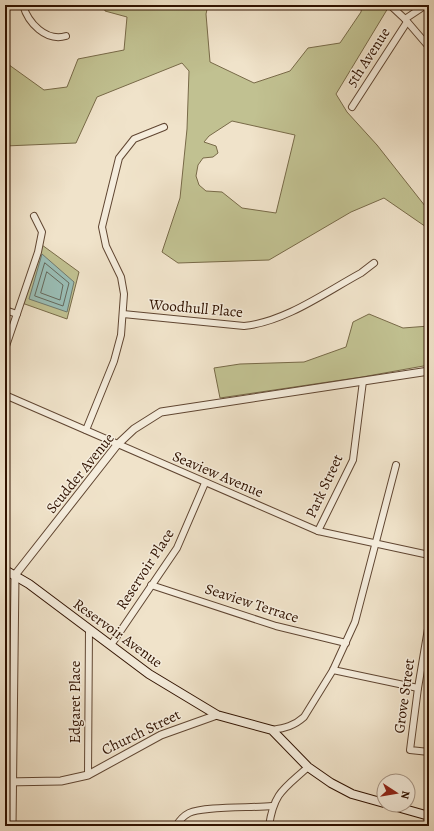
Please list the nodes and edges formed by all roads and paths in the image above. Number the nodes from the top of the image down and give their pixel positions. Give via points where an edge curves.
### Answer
1 (23, 5) edge
2 (390, 5) edge
3 (426, 5) edge
4 (406, 21) junction
5 (66, 36) dead end
6 (429, 47) edge
7 (352, 107) dead end
8 (164, 127) dead end
9 (34, 216) dead end
10 (374, 263) dead end
11 (5, 310) edge
12 (17, 314) junction
13 (123, 314) junction
14 (5, 349) edge
15 (429, 371) edge
16 (363, 381) junction
17 (5, 395) edge
18 (86, 430) junction
19 (118, 445) junction
20 (396, 465) dead end
21 (205, 483) junction
22 (318, 531) junction
23 (376, 544) junction
24 (429, 554) edge
25 (5, 570) edge
26 (15, 574) junction
27 (151, 585) junction
28 (429, 622) edge
29 (90, 629) junction
30 (346, 643) junction
31 (111, 645) junction
32 (333, 670) junction
33 (418, 688) junction
34 (217, 715) junction
35 (272, 730) junction
36 (429, 752) edge
37 (308, 767) junction
38 (88, 775) junction
39 (9, 782) edge
40 (376, 801) edge
41 (272, 806) junction
42 (416, 812) edge
43 (429, 816) edge
44 (12, 826) edge
45 (176, 826) edge
46 (269, 826) edge

1 - 5 street via 31,23 40,30 54,37
2 - 4 street
3 - 4 street, 5th Avenue
4 - 6 street
4 - 7 street, 5th Avenue
8 - 13 street via 134,139 125,148 119,158 102,227 106,246 121,277 124,294
9 - 12 street via 42,232 38,252
10 - 13 street, Woodhull Place via 361,273 277,319 260,325 244,326
11 - 12 street
12 - 14 street
13 - 18 street via 114,361
15 - 16 street, Scudder Avenue
16 - 19 street, Scudder Avenue via 162,412 134,429
16 - 22 street, Park Street via 353,460
17 - 18 street, Seaview Avenue
18 - 19 street, Seaview Avenue
19 - 21 street, Seaview Avenue
19 - 26 street, Scudder Avenue
20 - 23 street
21 - 22 street, Seaview Avenue
21 - 27 street, Reservoir Place via 177,548
22 - 23 street, Seaview Avenue
23 - 24 street, Seaview Avenue
23 - 30 street via 355,622
25 - 26 main road, Reservoir Avenue
26 - 29 main road, Reservoir Avenue
26 - 39 street
27 - 30 street, Seaview Terrace via 276,626
27 - 31 street, Reservoir Place
28 - 33 street, Grove Street
29 - 31 main road, Reservoir Avenue
29 - 38 street, Edgaret Place
30 - 32 street
31 - 34 main road, Reservoir Avenue via 149,674
32 - 33 street
32 - 35 street via 300,720 287,728
33 - 36 street, Grove Street via 410,750
34 - 35 main road
34 - 38 street, Church Street via 161,735
35 - 37 main road
37 - 40 main road via 352,794
37 - 41 street via 279,794
38 - 39 street, Church Street via 61,781
39 - 44 street
41 - 45 street via 206,809 190,813
41 - 46 street
42 - 43 main road

